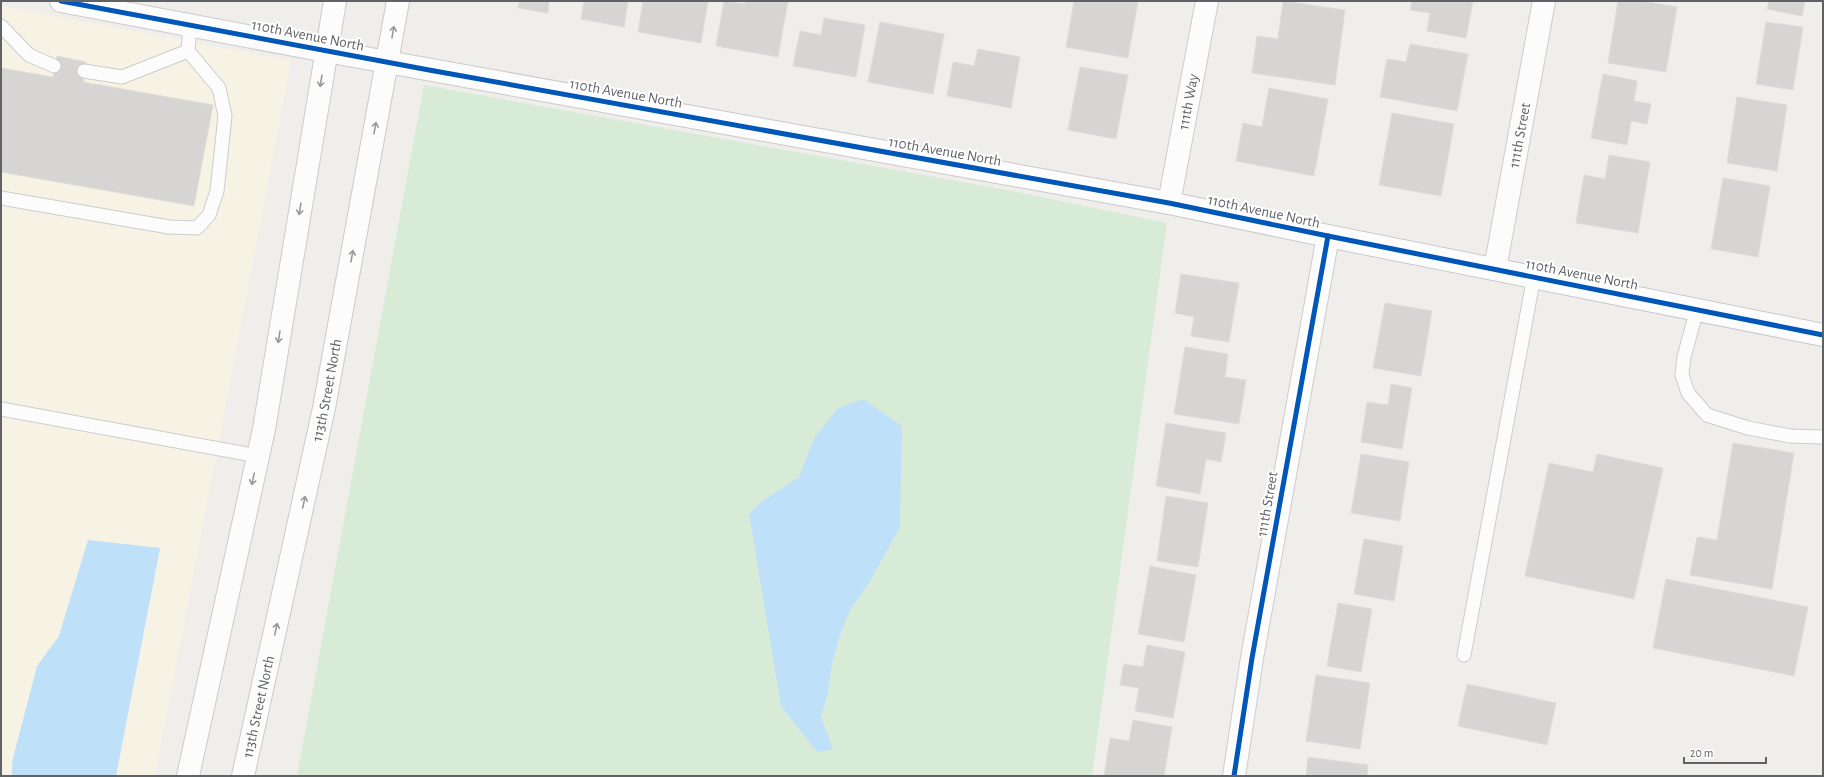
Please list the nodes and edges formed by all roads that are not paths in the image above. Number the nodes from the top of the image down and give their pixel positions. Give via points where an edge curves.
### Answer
1 (61, 1) edge
2 (335, 1) edge
3 (398, 1) edge
4 (1207, 1) edge
5 (1544, 1) edge
6 (1, 26) edge
7 (190, 26) junction
8 (188, 51) junction
9 (326, 51) junction
10 (387, 63) junction
11 (54, 66) dead end
12 (84, 71) dead end
13 (1, 198) edge
14 (1169, 203) junction
15 (1328, 236) junction
16 (1495, 268) junction
17 (1534, 276) junction
18 (1697, 309) junction
19 (1823, 335) edge
20 (1, 409) edge
21 (1823, 437) edge
22 (258, 456) junction
23 (1464, 654) dead end
24 (188, 776) edge
25 (243, 776) edge
26 (1234, 776) edge

1 - 7 street, 110th Avenue North
2 - 9 street
10 -> 3 street, 113th Street North
4 - 14 street, 111th Way
5 - 16 street, 111th Street
6 - 11 lane via 29,55
7 - 8 lane
7 - 9 street, 110th Avenue North
8 - 12 lane via 122,76
8 - 13 lane via 219,88 225,116 217,191 209,215 197,228 169,227
9 - 10 street, 110th Avenue North
9 -> 22 street
10 - 14 street, 110th Avenue North
25 -> 10 street, 113th Street North via 324,408
14 - 15 street, 110th Avenue North
15 - 16 street, 110th Avenue North
15 - 26 street, 111th Street via 1252,658
16 - 17 street, 110th Avenue North
17 - 18 street, 110th Avenue North
17 - 23 lane
18 - 19 street, 110th Avenue North
18 - 21 lane via 1684,357 1682,375 1688,393 1707,415 1748,428 1790,436
20 - 22 lane
22 -> 24 street

